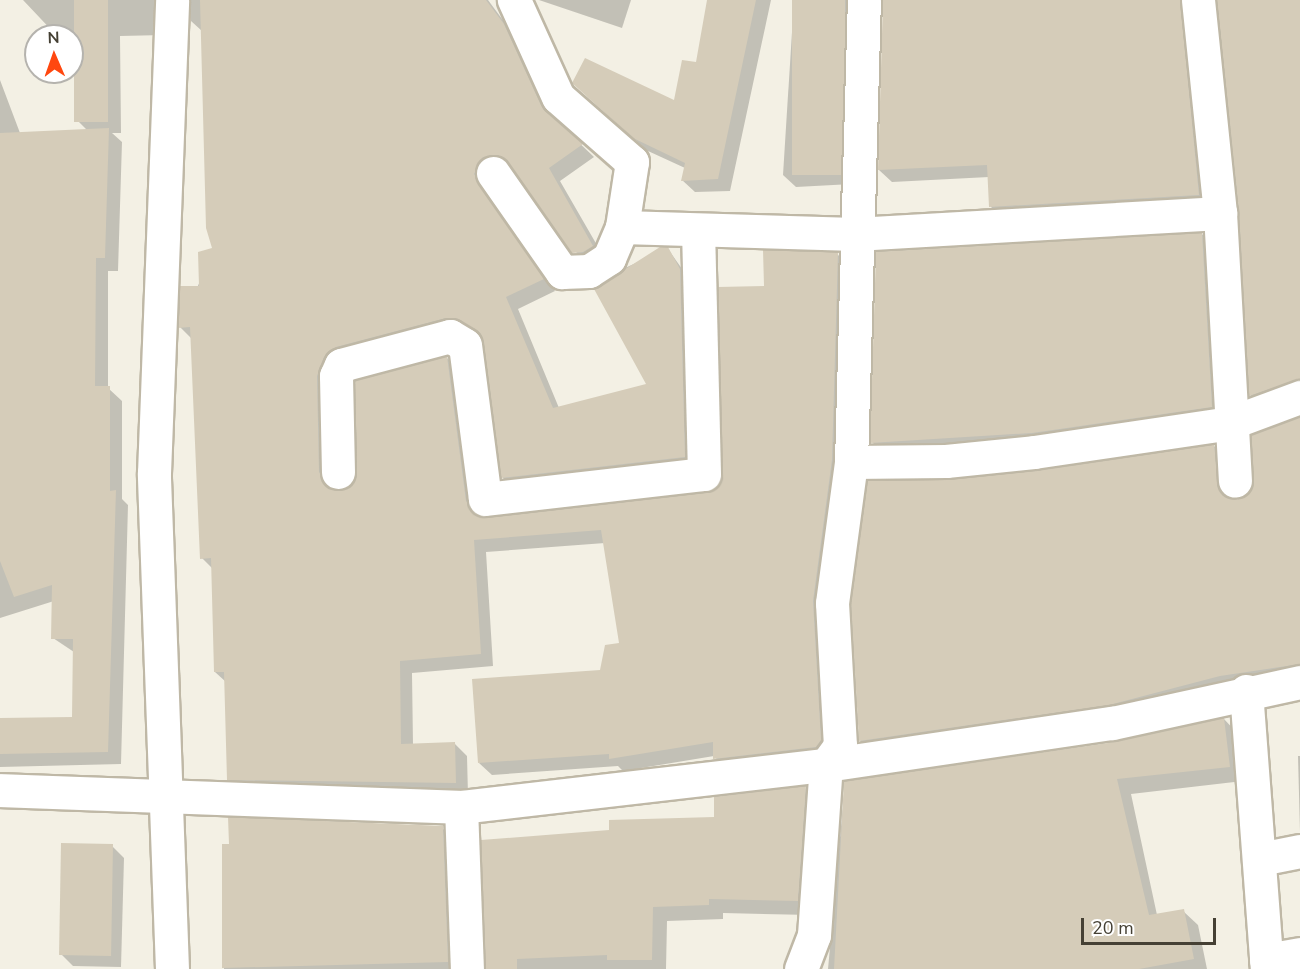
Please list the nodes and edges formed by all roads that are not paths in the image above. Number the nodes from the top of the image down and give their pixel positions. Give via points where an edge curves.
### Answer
1 (172, 0) edge
2 (514, 0) edge
3 (864, 0) edge
4 (1198, 0) edge
5 (493, 173) dead end
6 (1220, 213) junction
7 (622, 227) junction
8 (698, 230) junction
9 (855, 234) junction
10 (1300, 397) edge
11 (1230, 423) junction
12 (850, 462) junction
13 (338, 472) dead end
14 (1235, 481) dead end
15 (1300, 682) edge
16 (1246, 691) junction
17 (826, 765) junction
18 (0, 790) edge
19 (168, 796) junction
20 (461, 807) junction
21 (1300, 851) edge
22 (1260, 859) junction
23 (1300, 954) edge
24 (1267, 964) edge
25 (172, 969) edge
26 (467, 969) edge
27 (801, 969) edge

1 - 19 street via 154,473
2 - 7 street via 558,97 632,162
3 - 9 street
4 - 6 street
5 - 7 street via 562,272 589,272 609,258
6 - 9 street
6 - 11 street
7 - 8 street
8 - 9 street
8 - 13 street via 705,474 485,498 465,345 450,336 341,365 336,376
9 - 12 street
10 - 11 street
11 - 12 street via 946,461
11 - 14 street
12 - 17 street via 832,603 840,746
15 - 16 street
16 - 17 street via 1112,723
16 - 22 street
17 - 20 street
17 - 27 street via 814,935
18 - 19 street
19 - 20 street
19 - 25 street
20 - 26 street
21 - 22 street
22 - 24 street
23 - 24 street

